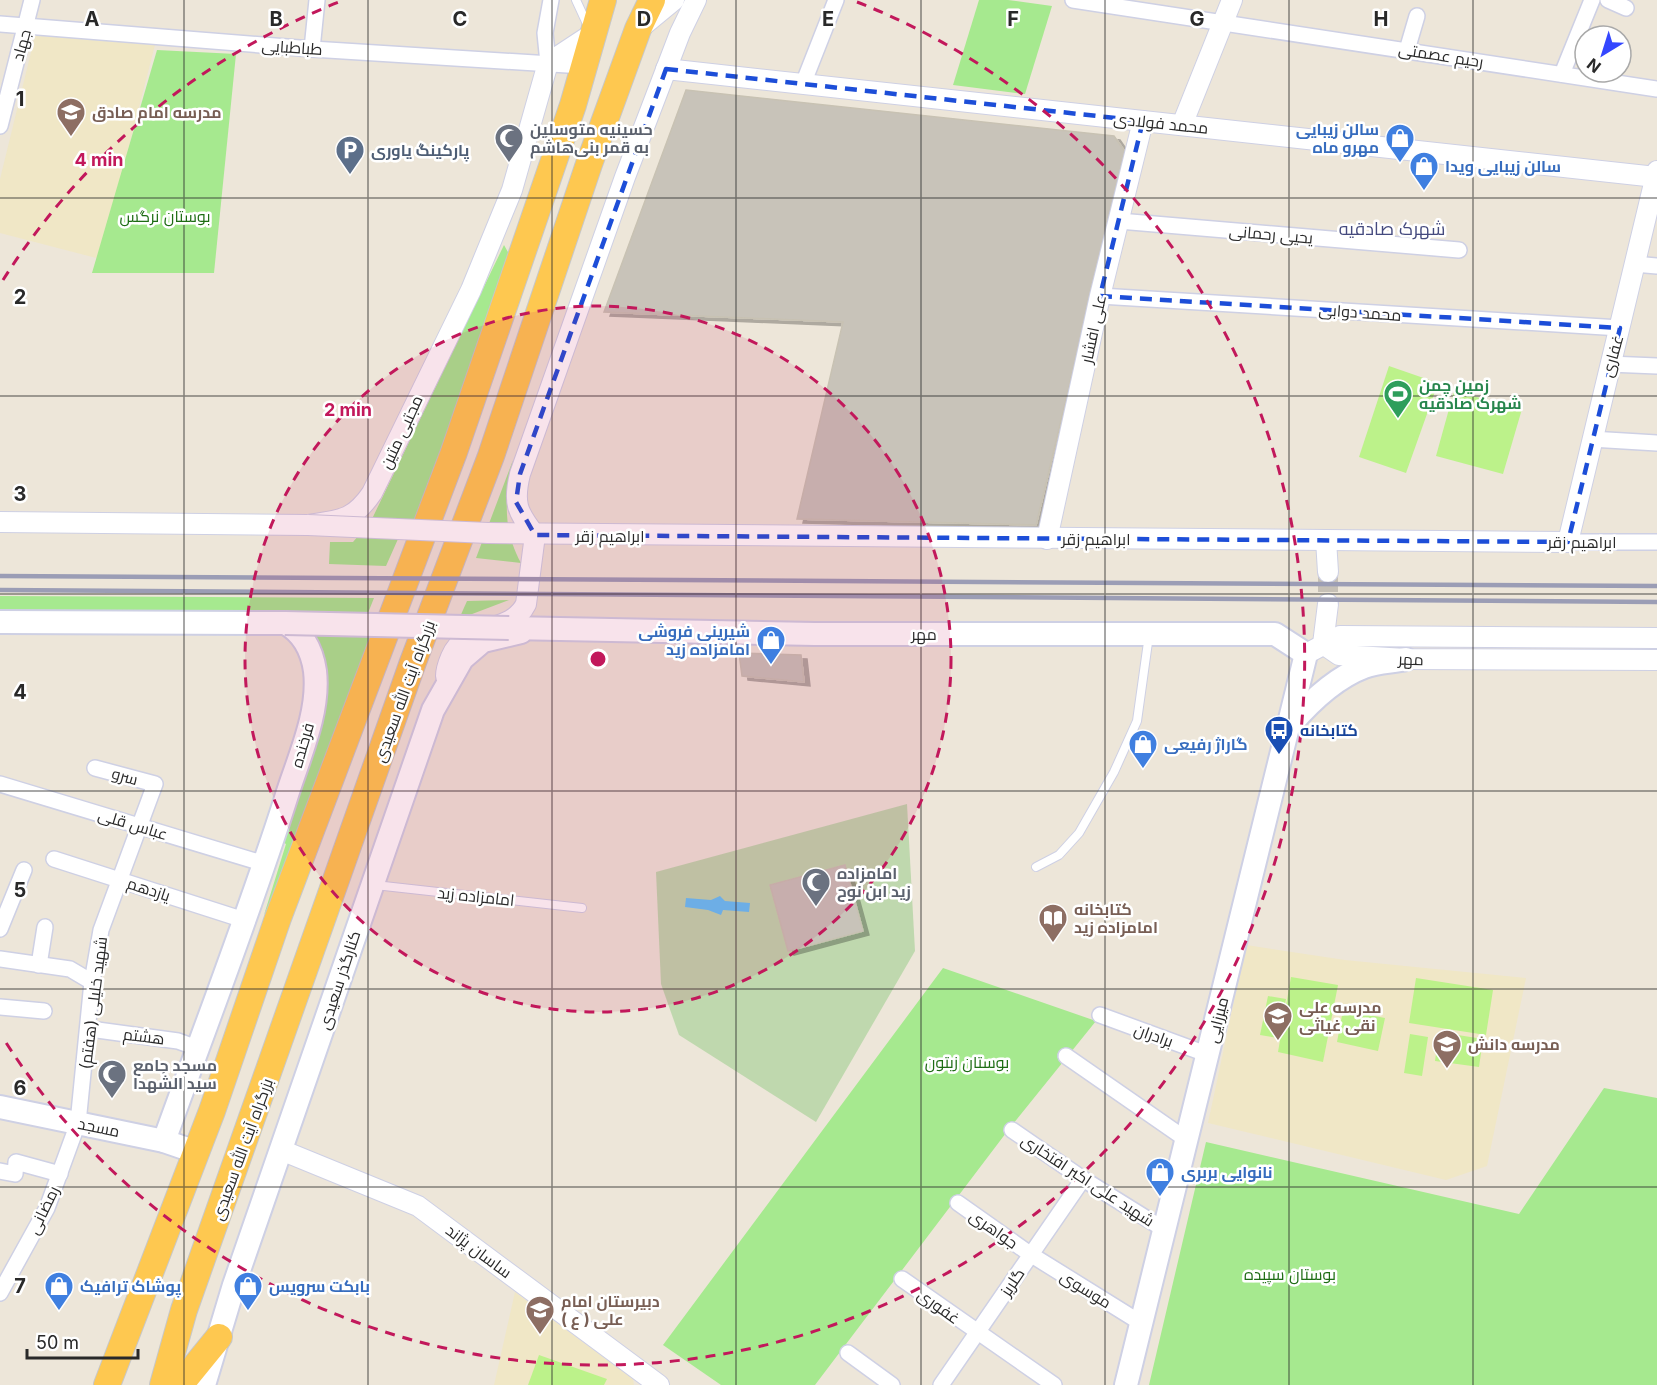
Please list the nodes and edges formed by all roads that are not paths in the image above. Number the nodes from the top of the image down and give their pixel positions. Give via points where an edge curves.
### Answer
1 (32, 0) edge
2 (317, 0) edge
3 (550, 0) edge
4 (576, 0) edge
5 (597, 0) edge
6 (603, 0) edge
7 (646, 0) edge
8 (652, 0) edge
9 (674, 0) edge
10 (696, 0) edge
11 (836, 0) edge
12 (1073, 0) edge
13 (1232, 0) edge
14 (1592, 0) edge
15 (1608, 0) edge
16 (1626, 8) dead end
17 (1417, 16) dead end
18 (1225, 22) junction
19 (0, 24) edge
20 (26, 27) junction
21 (638, 29) junction
22 (592, 34) junction
23 (312, 49) junction
24 (1407, 50) junction
25 (548, 63) junction
26 (583, 66) junction
27 (666, 69) junction
28 (1562, 74) junction
29 (803, 84) junction
30 (1657, 89) edge
31 (2, 109) edge
32 (1143, 121) junction
33 (1182, 125) junction
34 (0, 126) edge
35 (1657, 175) edge
36 (1119, 221) junction
37 (1459, 250) dead end
38 (1634, 264) junction
39 (1657, 266) edge
40 (1100, 296) junction
41 (1620, 328) junction
42 (1609, 364) junction
43 (1657, 366) edge
44 (1591, 439) junction
45 (1657, 443) edge
46 (0, 522) edge
47 (308, 525) junction
48 (535, 535) junction
49 (1047, 539) junction
50 (1326, 540) junction
51 (1568, 542) junction
52 (1657, 542) edge
53 (1328, 572) tunnel mouth
54 (1328, 604) tunnel mouth
55 (0, 622) edge
56 (285, 623) junction
57 (536, 629) junction
58 (1149, 633) junction
59 (1657, 638) edge
60 (1315, 649) junction
61 (1406, 659) junction
62 (1657, 660) edge
63 (447, 683) junction
64 (1288, 728) junction
65 (95, 768) dead end
66 (0, 784) edge
67 (155, 784) joint
68 (141, 827) junction
69 (54, 859) dead end
70 (265, 864) junction
71 (1036, 867) dead end
72 (24, 870) dead end
73 (119, 879) junction
74 (370, 885) junction
75 (582, 908) dead end
76 (244, 920) junction
77 (45, 927) dead end
78 (0, 929) edge
79 (0, 959) edge
80 (39, 964) junction
81 (92, 982) junction
82 (0, 1007) edge
83 (44, 1011) dead end
84 (1100, 1015) dead end
85 (90, 1029) junction
86 (197, 1048) junction
87 (1209, 1055) junction
88 (1066, 1056) dead end
89 (0, 1107) edge
90 (78, 1123) junction
91 (1012, 1130) dead end
92 (1187, 1140) junction
93 (165, 1141) junction
94 (281, 1150) junction
95 (196, 1152) junction
96 (0, 1171) edge
97 (60, 1174) junction
98 (1083, 1179) junction
99 (958, 1203) dead end
100 (1165, 1230) junction
101 (1030, 1254) junction
102 (902, 1279) dead end
103 (0, 1293) edge
104 (1141, 1323) junction
105 (976, 1333) junction
106 (219, 1337) junction
107 (848, 1353) dead end
108 (654, 1384) edge
109 (107, 1385) edge
110 (164, 1385) edge
111 (180, 1385) edge
112 (204, 1385) edge
113 (892, 1385) edge
114 (941, 1385) edge
115 (1054, 1385) edge
116 (1126, 1385) edge

1 - 20 street, جهاد
2 - 23 street
3 - 25 street via 545,33
4 - 22 lane
5 - 22 highway
6 - 22 highway
7 - 21 highway
8 - 21 highway, بزرگراه آیت الله سعیدی
9 - 21 street
10 - 27 street
11 - 29 street
12 - 18 street, رحیم عصمتی
13 - 18 street
14 - 28 street
15 - 16 street
17 - 24 street
18 - 24 street, رحیم عصمتی
18 - 33 street
19 - 20 street, طباطبایی
20 - 23 street, طباطبایی
20 - 31 street, جهاد
21 - 110 highway, بزرگراه آیت الله سعیدی via 491,456 413,662 184,1310
22 - 25 street
22 - 26 highway
23 - 25 street, طباطبایی
24 - 28 street, رحیم عصمتی
25 - 26 street, طباطبایی
25 - 47 street, مجتبی متین via 512,190 471,290 372,493 348,518
26 - 95 highway via 454,452 278,918
27 - 29 street, محمد فولادی
27 - 48 street via 520,474 516,502 521,518
28 - 30 street, رحیم عصمتی
29 - 32 street, محمد فولادی
31 - 34 street, جهاد
32 - 33 street, محمد فولادی
32 - 36 street, علی افشار
33 - 35 street, محمد فولادی
35 - 38 street, غفاری
36 - 37 street, یحیی رحمانی
36 - 40 street, علی افشار
38 - 39 street
38 - 41 street, غفاری
40 - 41 street, محمد دوابی
40 - 49 street, علی افشار
41 - 42 street, غفاری
42 - 43 street
42 - 44 street, غفاری
44 - 45 street
44 - 51 street, غفاری
46 - 47 street, مجتبی متین
47 - 48 street, ابراهیم زقر, bridge
48 - 49 street, ابراهیم زقر
48 - 63 street via 526,604 521,614 511,622 485,628 462,640 446,670
49 - 50 street, ابراهیم زقر
50 - 51 street, ابراهیم زقر
50 - 53 street
51 - 52 street, ابراهیم زقر
54 - 60 street
55 - 56 main road
56 - 57 main road, bridge
56 - 70 main road, فرخنده via 304,639 311,654 314,701
57 - 58 main road, مهر via 815,634
57 - 63 main road, کنارگذر سعیدی via 483,640 462,659
58 - 60 main road, مهر via 1275,634
58 - 71 lane via 1137,720 1114,772 1079,833 1059,855
59 - 60 street, مهر via 1340,636
60 - 61 street, مهر via 1339,655
60 - 64 main road, میرزایی
61 - 62 street, مهر
61 - 64 main road via 1365,666 1347,676 1317,695
63 - 74 main road, کنارگذر سعیدی via 433,710
64 - 87 main road, میرزایی
65 - 67 street, سرو
66 - 68 street, عباس قلی
67 - 68 street, شهید خلیلی (هفتم)
68 - 70 street, عباس قلی
68 - 73 street, شهید خلیلی (هفتم)
69 - 73 street, یازدهم
70 - 76 main road, فرخنده
72 - 78 street
73 - 76 street, یازدهم
73 - 81 street, شهید خلیلی (هفتم) via 101,930
74 - 75 lane, امامزاده زید
74 - 94 main road, کنارگذر سعیدی
76 - 86 main road, فرخنده
77 - 80 street
79 - 80 street
80 - 81 street via 70,969
81 - 85 street, شهید خلیلی (هفتم)
82 - 83 street
84 - 87 street, برادران
85 - 86 street, هشتم via 178,1041
85 - 90 street, شهید خلیلی (هفتم)
86 - 93 main road, فرخنده
87 - 92 main road, میرزایی
88 - 92 street
89 - 90 main road, مسجد
90 - 93 main road, مسجد
90 - 97 street, رمضانی
91 - 98 street, شهید علی اکبر افتخاری
92 - 100 main road, میرزایی
93 - 95 main road, مسجد
94 - 106 main road, کنارگذر سعیدی
94 - 108 street, ساسان پژاند via 418,1206
95 - 109 highway
96 - 97 street via 15,1174 16,1162
97 - 103 street, رمضانی via 47,1208
98 - 100 street, شهید علی اکبر افتخاری
98 - 101 street, گلریز
99 - 101 street, جواهری
100 - 104 main road, میرزایی
101 - 104 street, موسوی
101 - 105 street, گلریز
102 - 105 street, غفوری
104 - 116 main road, میرزایی
105 - 114 street, گلریز
105 - 115 street, غفوری
106 - 111 highway
106 - 112 main road, کنارگذر سعیدی
107 - 113 street

